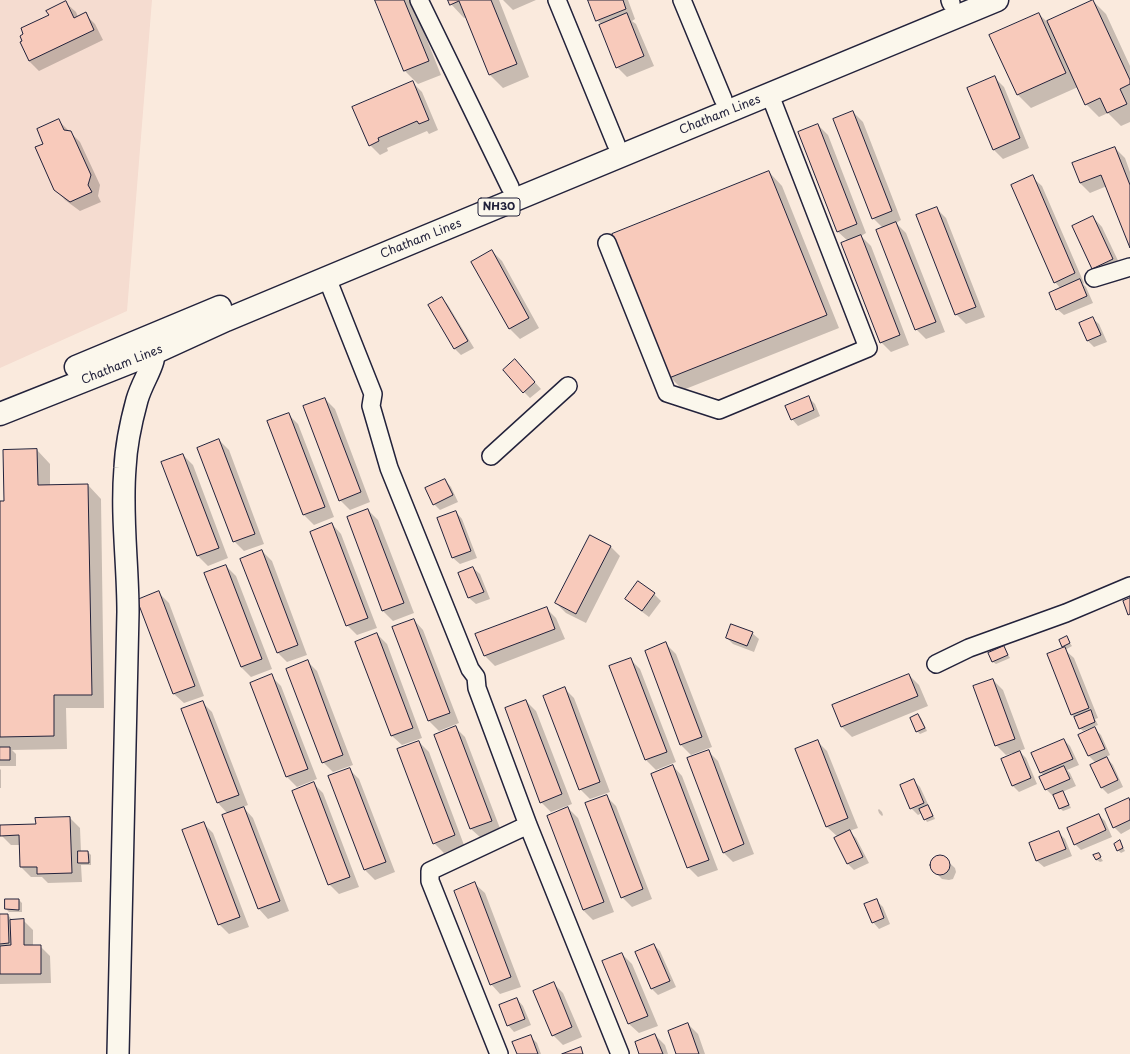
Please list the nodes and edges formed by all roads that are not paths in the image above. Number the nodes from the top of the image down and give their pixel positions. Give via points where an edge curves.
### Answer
1 (419, 0) edge
2 (557, 0) edge
3 (682, 0) edge
4 (997, 0) edge
5 (953, 1) edge
6 (770, 95) junction
7 (723, 99) junction
8 (616, 144) junction
9 (510, 187) junction
10 (607, 243) dead end
11 (1130, 267) edge
12 (327, 278) junction
13 (1094, 278) dead end
14 (155, 343) junction
15 (568, 386) dead end
16 (0, 400) edge
17 (0, 414) edge
18 (491, 456) dead end
19 (1130, 586) edge
20 (936, 664) dead end
21 (528, 825) junction
22 (118, 1054) edge
23 (499, 1054) edge
24 (620, 1054) edge

1 - 9 street
2 - 8 street
3 - 7 street
4 - 6 highway, Chatham Lines / NH30
5 - 7 highway, Chatham Lines / NH30
6 - 10 street via 868,348 719,410 667,393
6 - 12 highway, Chatham Lines / NH30
7 - 8 highway, Chatham Lines / NH30
8 - 9 highway, Chatham Lines / NH30
9 - 14 highway, Chatham Lines / NH30
11 - 13 street
12 - 14 highway, Chatham Lines / NH30 via 226,320
12 - 21 street via 373,394 371,406 390,468 470,669 476,677 477,688
14 - 16 highway, Chatham Lines / NH30
14 - 17 highway, Chatham Lines / NH30
14 - 22 street via 151,369 138,399 127,444 125,467 128,610
15 - 18 street
19 - 20 street via 1066,613 969,648
21 - 23 street via 430,871 430,881
21 - 24 street

